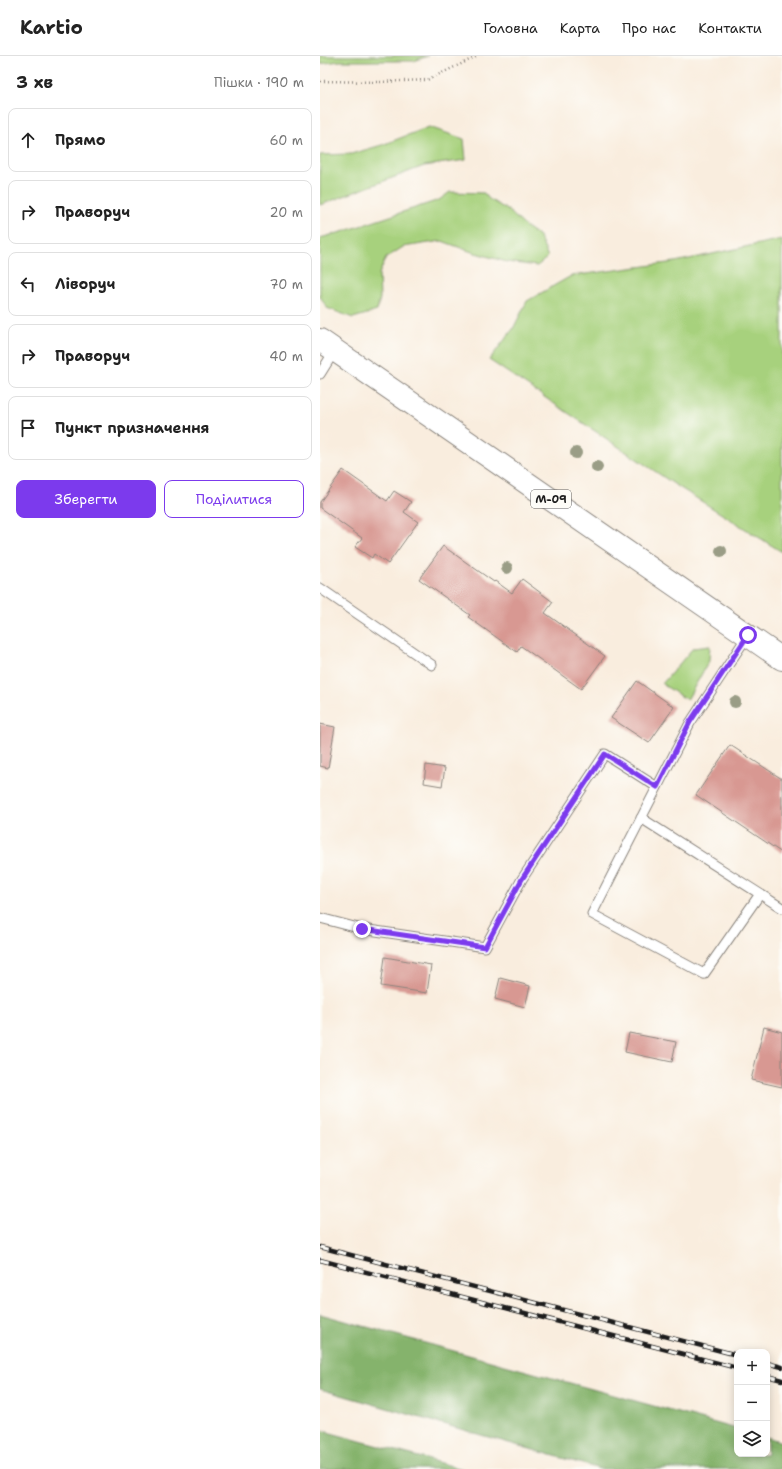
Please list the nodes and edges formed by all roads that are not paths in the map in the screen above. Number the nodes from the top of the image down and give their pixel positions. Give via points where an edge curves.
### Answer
1 (328, 345) edge
2 (320, 374) edge
3 (320, 588) edge
4 (748, 635) junction
5 (782, 659) edge
6 (432, 666) dead end
7 (657, 787) junction
8 (641, 818) junction
9 (760, 894) junction
10 (782, 908) edge
11 (320, 918) edge

1 - 2 lane
1 - 4 highway, М-09
3 - 6 lane
4 - 5 highway, М-09
4 - 7 lane via 690,722
7 - 8 lane
7 - 11 lane via 605,754 522,879 485,947 362,929
8 - 9 lane
8 - 9 lane via 592,914 704,974
9 - 10 lane

